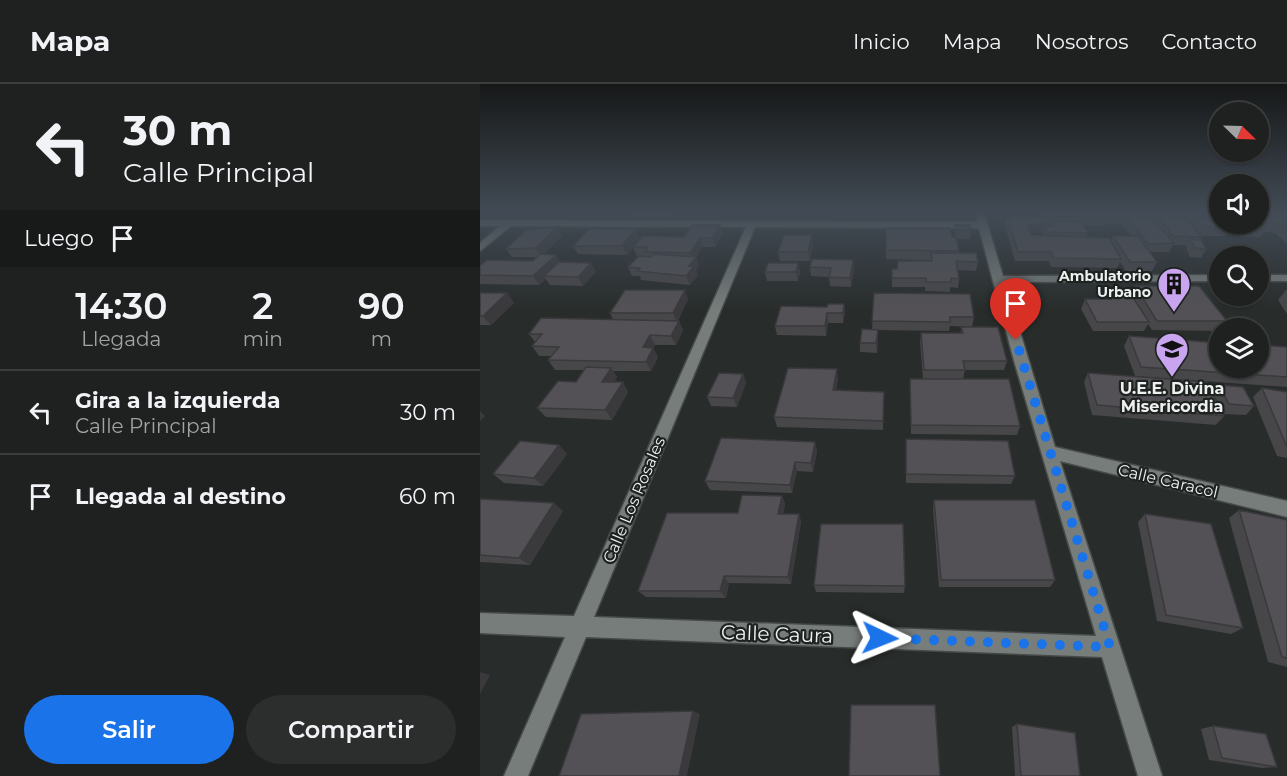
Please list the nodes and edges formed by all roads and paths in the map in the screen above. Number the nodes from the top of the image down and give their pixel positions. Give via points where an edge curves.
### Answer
1 (743, 245) edge
2 (989, 245) edge
3 (1209, 278) edge
4 (1269, 278) edge
5 (1287, 278) edge
6 (999, 279) junction
7 (1050, 452) junction
8 (1287, 509) edge
9 (480, 623) edge
10 (580, 627) junction
11 (1110, 647) junction
12 (516, 776) edge
13 (1150, 776) edge

1 - 10 street, Calle Los Rosales
2 - 6 street
3 - 6 street
4 - 5 street
6 - 7 street
7 - 8 street, Calle Caracol
7 - 11 street
9 - 10 street, Calle Caura
10 - 11 street, Calle Caura
10 - 12 street, Calle Los Rosales
11 - 13 street

